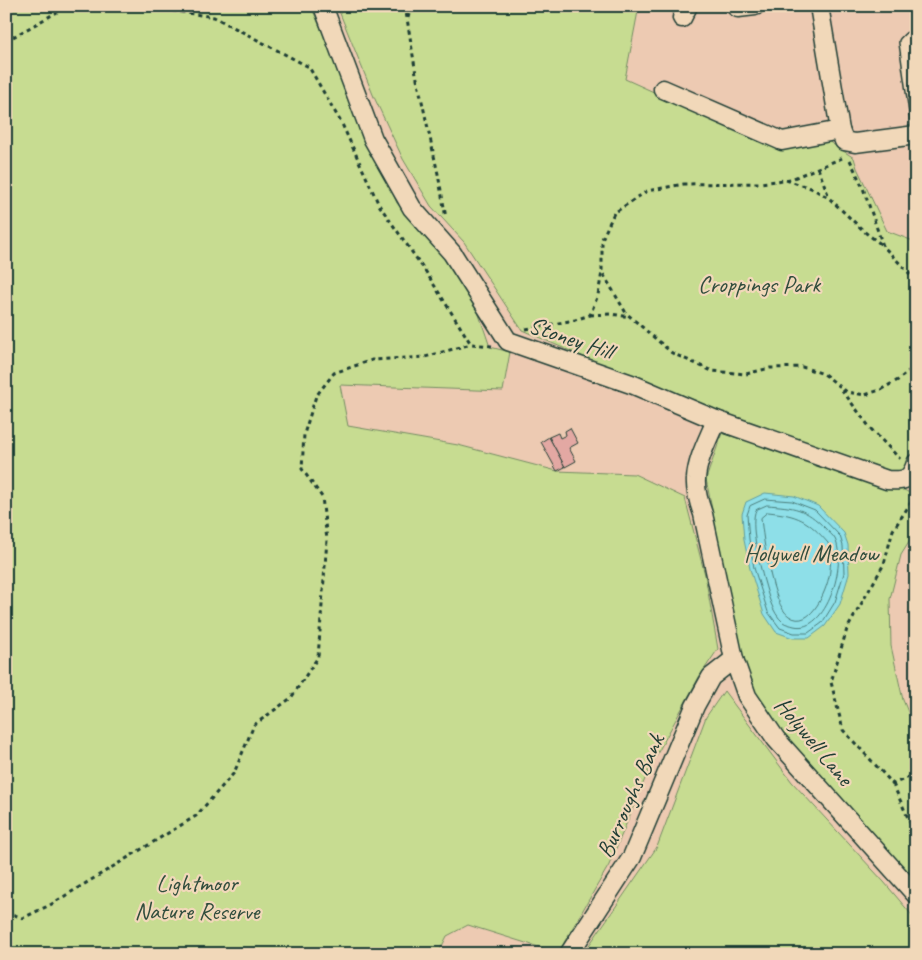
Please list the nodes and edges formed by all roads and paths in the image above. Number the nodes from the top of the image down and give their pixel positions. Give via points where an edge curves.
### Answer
1 (80, 6) edge
2 (141, 6) edge
3 (324, 6) edge
4 (405, 6) edge
5 (411, 6) edge
6 (735, 6) edge
7 (755, 6) edge
8 (819, 6) edge
9 (407, 19) junction
10 (916, 39) edge
11 (6, 41) edge
12 (662, 89) dead end
13 (916, 124) edge
14 (840, 130) junction
15 (916, 135) edge
16 (818, 168) junction
17 (785, 180) junction
18 (829, 198) junction
19 (883, 246) junction
20 (452, 253) junction
21 (602, 272) junction
22 (916, 283) edge
23 (590, 315) junction
24 (631, 317) junction
25 (508, 341) junction
26 (471, 344) junction
27 (916, 366) edge
28 (839, 386) junction
29 (716, 420) junction
30 (914, 468) edge
31 (916, 496) edge
32 (734, 659) junction
33 (916, 774) edge
34 (893, 784) junction
35 (916, 836) edge
36 (916, 895) edge
37 (6, 912) edge
38 (569, 954) edge

1 - 11 path via 66,7
2 - 26 path via 214,17 309,67 342,124 379,204
3 - 20 street, Stoney Hill via 373,139 412,208
4 - 9 path
5 - 9 path
6 - 7 street
8 - 14 street
9 - 20 path
10 - 13 lane via 909,37 904,42
12 - 14 street via 782,141
14 - 15 street via 844,140 855,143
16 - 17 path
16 - 18 path
16 - 19 path via 842,158 851,161
17 - 18 path
17 - 21 path via 684,184 647,192 614,213 602,239
18 - 19 path
19 - 22 path
20 - 25 street, Stoney Hill
21 - 23 path
21 - 24 path
23 - 24 path
23 - 25 path via 522,330
24 - 28 path via 672,353 712,371 746,374 770,368 802,367 824,374
25 - 26 path via 490,347
25 - 29 street, Stoney Hill via 634,385
26 - 37 path via 425,357 372,360 334,373 316,396 304,434 302,469 322,497 327,540 318,657 291,698 254,725 234,773 196,816 50,905 23,918
27 - 28 path via 898,380 865,395 847,392
28 - 30 path via 871,429
29 - 30 street, Stoney Hill via 887,480 909,477
29 - 32 street, Holywell Lane via 696,478
31 - 34 path via 893,530 884,564 848,628 832,682 843,730
32 - 36 street, Holywell Lane via 747,696 776,739
32 - 38 street, Burroughs Bank via 711,677 695,706 632,857
33 - 34 path
34 - 35 path

